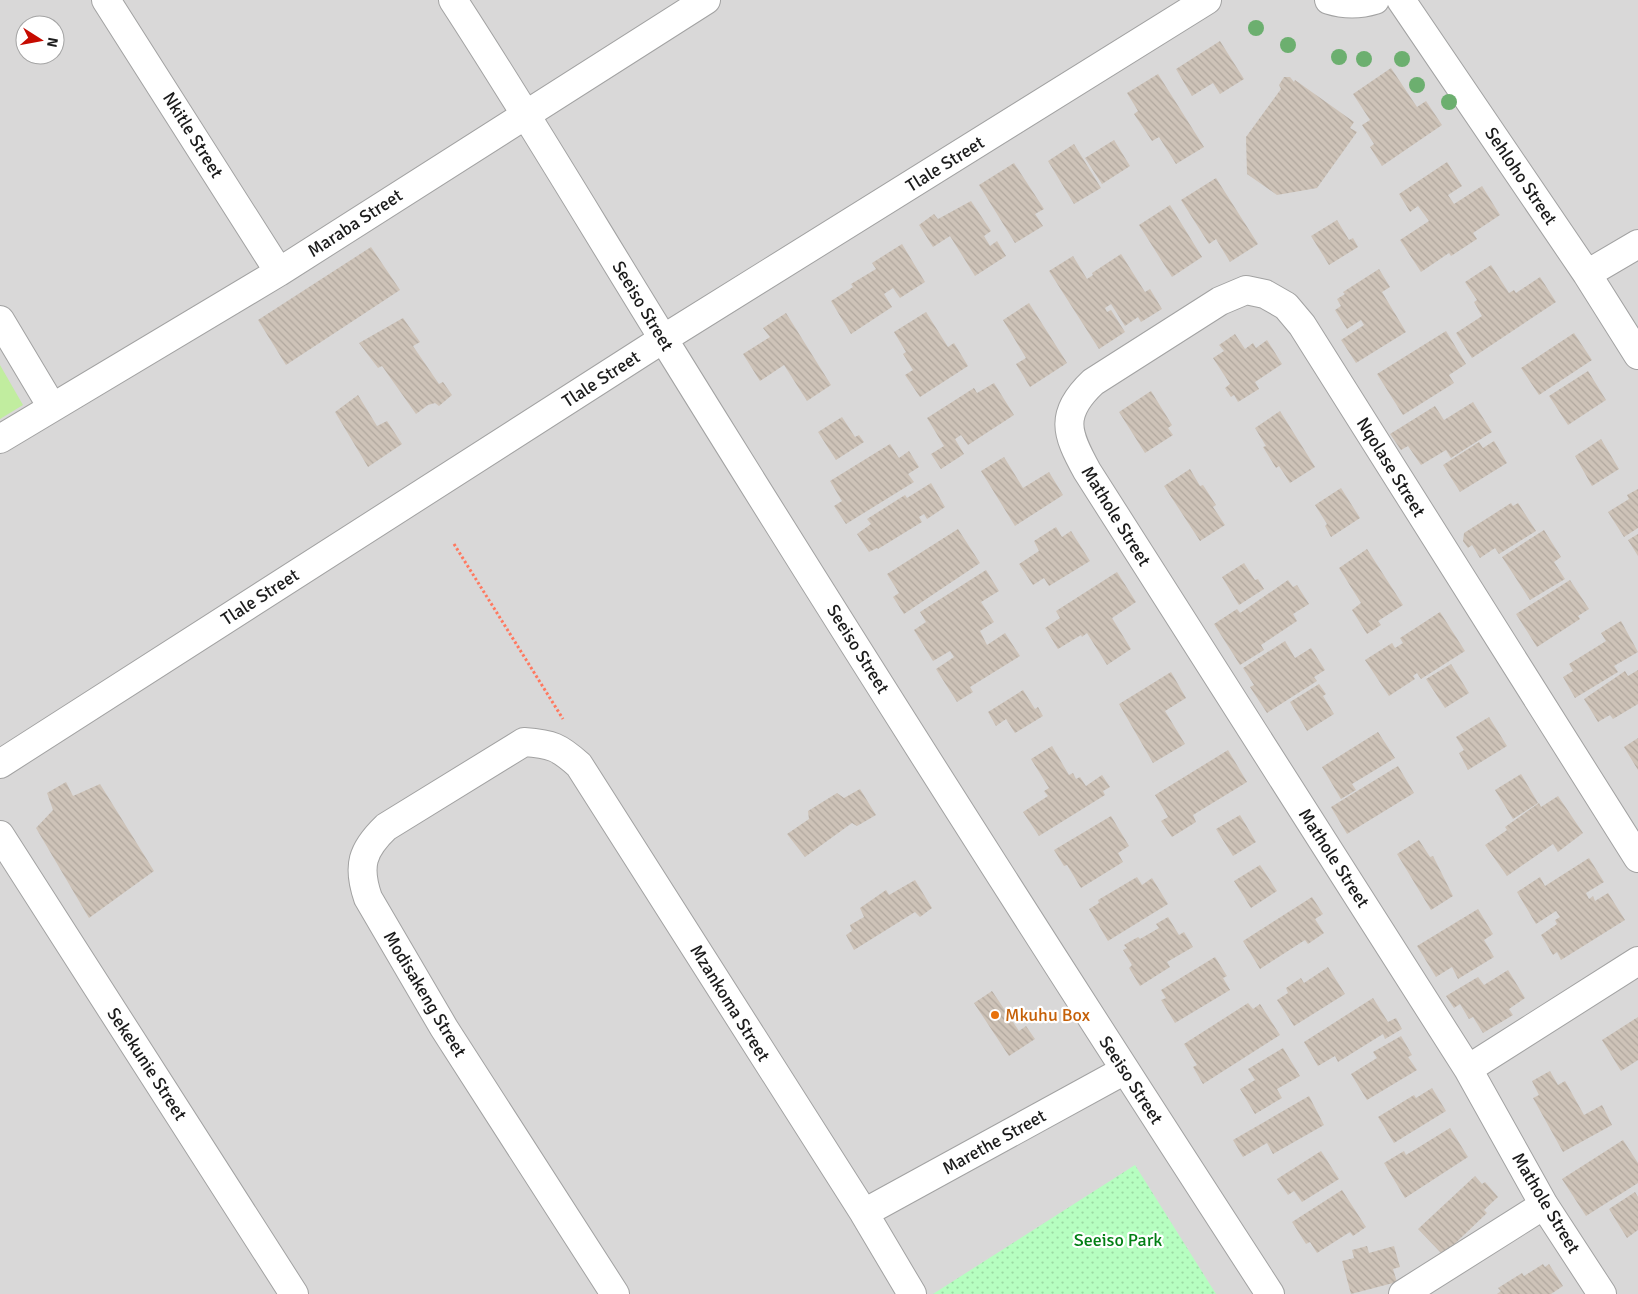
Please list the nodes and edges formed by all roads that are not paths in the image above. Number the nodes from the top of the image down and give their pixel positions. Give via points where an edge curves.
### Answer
1 (106, 0) edge
2 (454, 0) edge
3 (706, 0) edge
4 (1207, 0) edge
5 (1329, 0) edge
6 (1375, 0) edge
7 (1400, 0) edge
8 (527, 114) junction
9 (1638, 244) edge
10 (279, 272) junction
11 (1587, 274) junction
12 (0, 320) edge
13 (663, 339) junction
14 (1638, 354) edge
15 (52, 407) junction
16 (1068, 422) joint
17 (0, 439) edge
18 (524, 742) joint
19 (0, 764) edge
20 (0, 835) edge
21 (1638, 858) edge
22 (1638, 961) edge
23 (1468, 1069) junction
24 (1125, 1070) junction
25 (1544, 1205) junction
26 (864, 1213) junction
27 (294, 1294) edge
28 (615, 1294) edge
29 (912, 1294) edge
30 (1270, 1294) edge
31 (1403, 1294) edge
32 (1602, 1294) edge

1 - 10 street, Nkitle Street
2 - 8 street, Seeiso Street
3 - 8 street, Maraba Street
4 - 13 street, Tlale Street
5 - 6 street via 1342,4
7 - 11 street, Sehloho Street
8 - 10 street, Maraba Street
8 - 13 street, Seeiso Street
9 - 11 street
10 - 15 street, Maraba Street
11 - 14 street, Sehloho Street
12 - 15 street
13 - 19 street, Tlale Street
13 - 24 street, Seeiso Street
15 - 17 street, Maraba Street
16 - 21 street, Nqolase Street via 1076,398 1093,382 1220,300 1246,290 1265,294 1286,306 1302,325
16 - 23 street, Mathole Street via 1072,444 1087,471
18 - 26 street, Mzankoma Street via 546,744 564,751 584,774
18 - 28 street, Modisakeng Street via 386,827 372,840 363,857 362,880 368,898 444,1028
20 - 27 street, Sekekunie Street
22 - 23 street
23 - 25 street, Mathole Street
24 - 26 street, Marethe Street
24 - 30 street, Seeiso Street
25 - 31 street
25 - 32 street, Mathole Street
26 - 29 street, Mzankoma Street

